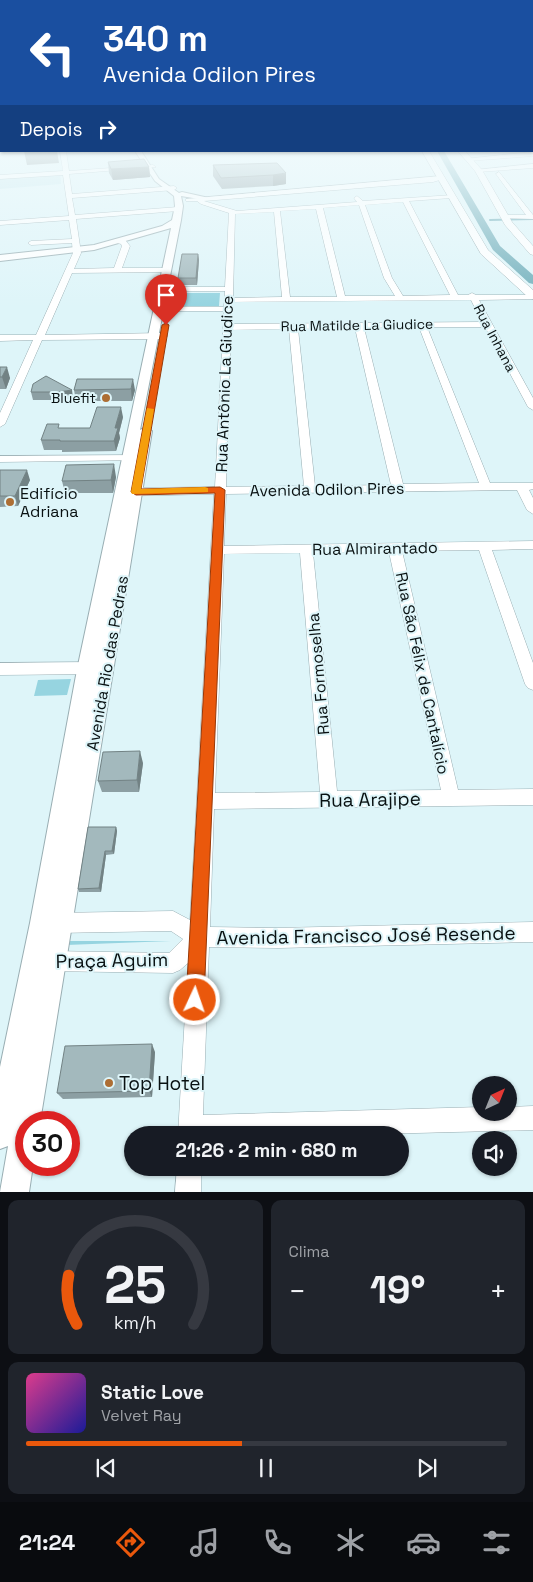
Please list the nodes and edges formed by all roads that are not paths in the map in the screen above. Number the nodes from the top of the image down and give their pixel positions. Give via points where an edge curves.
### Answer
1 (451, 196) edge
2 (71, 197) edge
3 (178, 197) edge
4 (222, 197) edge
5 (355, 197) edge
6 (444, 197) edge
7 (493, 197) edge
8 (516, 197) edge
9 (205, 198) junction
10 (405, 200) junction
11 (182, 201) junction
12 (362, 203) junction
13 (320, 206) junction
14 (277, 210) junction
15 (232, 213) junction
16 (72, 217) junction
17 (532, 219) edge
18 (177, 220) junction
19 (506, 220) junction
20 (0, 223) edge
21 (151, 233) junction
22 (180, 233) junction
23 (116, 241) junction
24 (31, 243) dead end
25 (77, 245) junction
26 (180, 249) dead end
27 (533, 252) edge
28 (0, 258) edge
29 (167, 270) junction
30 (68, 271) junction
31 (117, 271) junction
32 (168, 289) junction
33 (533, 295) edge
34 (473, 296) junction
35 (341, 297) junction
36 (399, 297) junction
37 (454, 297) junction
38 (286, 298) junction
39 (228, 299) junction
40 (164, 309) junction
41 (488, 324) junction
42 (422, 325) junction
43 (293, 326) junction
44 (359, 326) junction
45 (226, 327) junction
46 (159, 336) junction
47 (0, 338) edge
48 (38, 338) junction
49 (533, 407) edge
50 (0, 424) edge
51 (135, 458) junction
52 (0, 459) edge
53 (527, 486) edge
54 (486, 487) junction
55 (398, 488) junction
56 (310, 489) junction
57 (220, 490) junction
58 (128, 492) junction
59 (533, 510) edge
60 (533, 545) edge
61 (484, 546) junction
62 (396, 548) junction
63 (218, 550) junction
64 (306, 550) junction
65 (96, 668) junction
66 (0, 669) edge
67 (533, 684) edge
68 (533, 797) edge
69 (451, 798) junction
70 (329, 799) junction
71 (206, 801) junction
72 (51, 923) junction
73 (533, 932) edge
74 (199, 937) junction
75 (44, 961) junction
76 (12, 1102) edge
77 (533, 1118) edge
78 (190, 1126) edge
79 (322, 1126) edge
80 (0, 1136) edge
81 (189, 1176) edge
82 (14, 1192) edge
83 (188, 1192) edge

1 - 33 highway via 484,252
2 - 16 street
3 - 11 main road
4 - 9 street
5 - 12 street
6 - 10 street
7 - 19 highway
8 - 17 street
9 - 11 main road
9 - 15 street via 200,201
10 - 12 street
10 - 37 street
11 - 16 street
11 - 18 main road, Avenida Rio das Pedras
11 - 22 main road, Avenida Rio das Pedras
12 - 13 street
12 - 36 street via 388,278
13 - 14 street
13 - 35 street
14 - 15 street
14 - 38 street
15 - 39 street, Rua Antônio La Giudice
16 - 20 street
16 - 25 street
17 - 19 street
18 - 21 main road
18 - 22 main road, Avenida Rio das Pedras
19 - 27 highway
21 - 22 main road
21 - 23 main road
22 - 29 main road, Avenida Rio das Pedras
23 - 25 main road
23 - 31 street via 124,242 126,246
24 - 25 street
25 - 28 main road
25 - 30 street via 77,253
26 - 32 main road, Avenida Rio das Pedras
29 - 31 street
29 - 32 main road, Avenida Rio das Pedras
30 - 31 street
30 - 48 street
32 - 39 street
32 - 40 main road, Avenida Rio das Pedras
33 - 34 street
34 - 37 street
34 - 41 street, Rua Inhana
35 - 36 street
35 - 38 street
36 - 37 street
38 - 39 street
39 - 40 street
39 - 45 street, Rua Antônio La Giudice
40 - 46 main road, Avenida Rio das Pedras
41 - 42 street, Rua Matilde La Giudice
41 - 49 street, Rua Inhana
42 - 44 street, Rua Matilde La Giudice
42 - 54 street
43 - 44 street, Rua Matilde La Giudice
43 - 45 street, Rua Matilde La Giudice
43 - 56 street
44 - 55 street
45 - 57 street, Rua Antônio La Giudice
46 - 48 street
46 - 51 main road, Avenida Rio das Pedras
46 - 51 main road, Avenida Rio das Pedras via 148,419
47 - 48 street
48 - 50 street
51 - 52 street
51 - 58 main road, Avenida Rio das Pedras
53 - 54 street, Avenida Odilon Pires
53 - 59 street
54 - 55 street, Avenida Odilon Pires
55 - 56 street, Avenida Odilon Pires
56 - 57 street, Avenida Odilon Pires
57 - 58 street, Avenida Odilon Pires
57 - 63 street, Rua Antônio La Giudice
58 - 65 main road, Avenida Rio das Pedras
60 - 61 street, Rua Almirantado
61 - 62 street, Rua Almirantado
61 - 67 street
62 - 64 street, Rua Almirantado
62 - 69 street, Rua São Félix de Cantalício
63 - 64 street, Rua Almirantado
63 - 71 street, Rua Antônio La Giudice
64 - 70 street, Rua Formoselha
65 - 66 street
65 - 72 main road, Avenida Rio das Pedras
68 - 69 street, Rua Arajipe
69 - 70 street, Rua Arajipe
70 - 71 street, Rua Arajipe
71 - 74 street, Rua Antônio La Giudice
72 - 74 street via 173,921
72 - 75 main road, Avenida Rio das Pedras
73 - 74 street, Avenida Francisco José Resende
74 - 75 street, Praça Aguim via 173,963
74 - 78 street, Rua Antônio La Giudice
75 - 76 main road, Avenida Rio das Pedras
76 - 80 main road, Avenida Rio das Pedras
76 - 82 main road, Avenida Rio das Pedras
77 - 79 street
81 - 83 street

